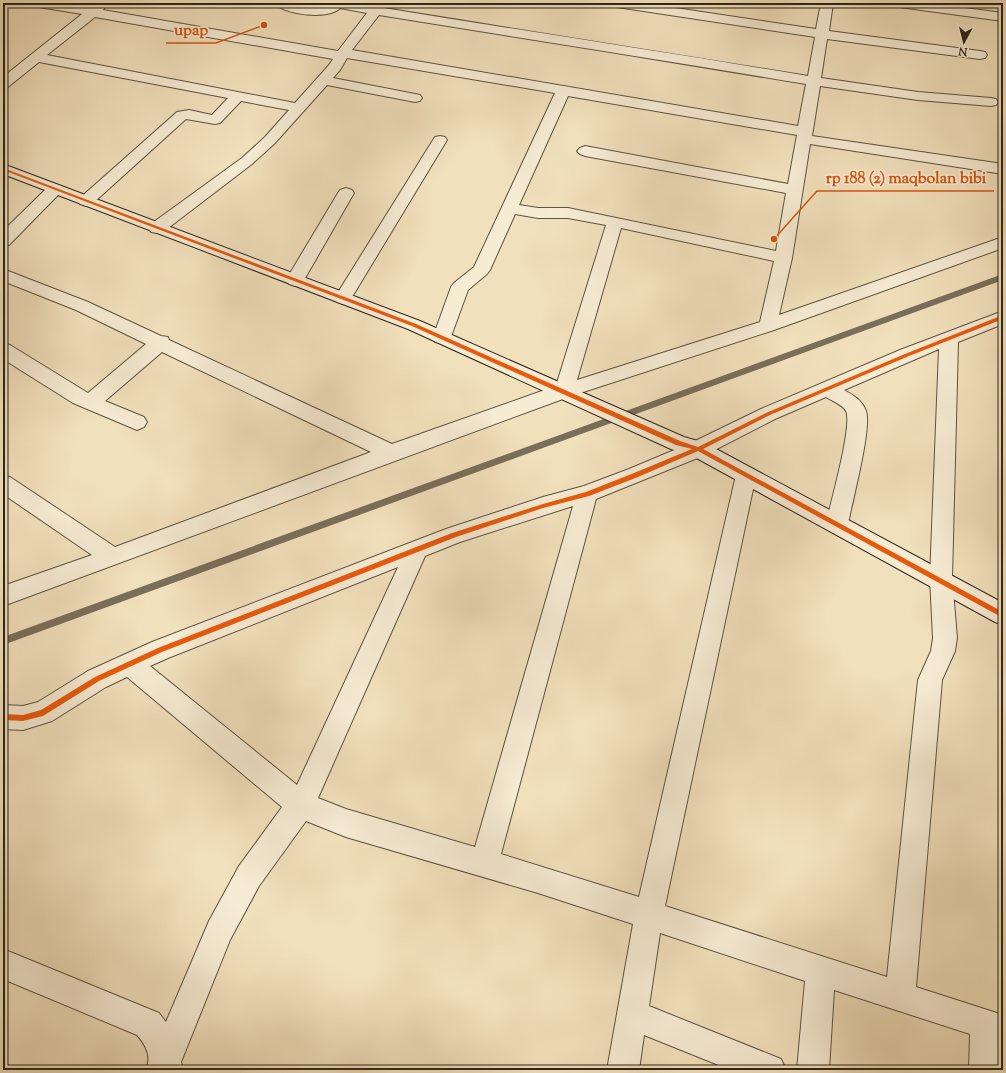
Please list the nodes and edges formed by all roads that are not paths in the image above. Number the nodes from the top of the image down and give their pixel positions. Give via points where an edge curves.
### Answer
1 (39, 3) edge
2 (103, 3) edge
3 (281, 3) edge
4 (617, 3) edge
5 (827, 3) edge
6 (899, 3) edge
7 (337, 4) edge
8 (379, 7) edge
9 (91, 13) junction
10 (1003, 17) edge
11 (821, 34) junction
12 (342, 55) junction
13 (980, 55) dead end
14 (36, 57) junction
15 (324, 80) junction
16 (814, 81) junction
17 (3, 84) edge
18 (564, 90) junction
19 (238, 96) junction
20 (415, 98) dead end
21 (991, 102) dead end
22 (299, 108) junction
23 (804, 135) junction
24 (440, 140) dead end
25 (585, 151) dead end
26 (3, 169) edge
27 (1003, 169) edge
28 (55, 190) junction
29 (795, 190) junction
30 (346, 193) dead end
31 (86, 201) junction
32 (510, 208) junction
33 (614, 222) junction
34 (157, 228) junction
35 (3, 241) edge
36 (1003, 242) edge
37 (783, 258) junction
38 (3, 275) edge
39 (295, 280) junction
40 (344, 298) junction
41 (1003, 317) edge
42 (768, 326) junction
43 (442, 337) junction
44 (949, 338) junction
45 (161, 342) junction
46 (3, 350) edge
47 (827, 389) junction
48 (564, 391) junction
49 (91, 402) junction
50 (137, 422) dead end
51 (688, 446) junction
52 (391, 453) junction
53 (746, 475) junction
54 (3, 483) edge
55 (587, 494) junction
56 (837, 524) junction
57 (418, 549) junction
58 (113, 557) junction
59 (941, 581) junction
60 (3, 596) edge
61 (1003, 614) edge
62 (129, 664) junction
63 (3, 717) edge
64 (302, 804) junction
65 (484, 864) junction
66 (649, 915) junction
67 (3, 964) edge
68 (821, 971) junction
69 (900, 996) junction
70 (632, 1015) junction
71 (994, 1027) edge
72 (165, 1068) edge
73 (623, 1070) edge
74 (770, 1070) edge
75 (813, 1070) edge
76 (985, 1070) edge

1 - 9 street
2 - 9 street
3 - 7 street via 293,8 323,12
4 - 11 street
5 - 11 street
6 - 10 street
7 - 8 street
8 - 12 street
8 - 16 street via 494,30
9 - 12 street
9 - 14 street
11 - 13 street
11 - 16 street
12 - 15 street
12 - 18 street
14 - 17 street
14 - 19 street
15 - 20 street
15 - 22 street
16 - 21 street via 918,96
16 - 23 street
18 - 23 street
18 - 32 street
19 - 22 street
19 - 31 street via 215,120 189,114 182,115
22 - 34 street via 247,161
23 - 27 street
23 - 29 street
24 - 40 street
25 - 29 street
26 - 28 street
28 - 31 street
28 - 35 street
29 - 37 street
30 - 39 street
31 - 34 street
32 - 33 street via 538,213 568,213
32 - 43 street via 481,270 460,287
33 - 37 street
33 - 48 street
34 - 39 street
36 - 42 street
37 - 42 street
38 - 45 street via 82,306
39 - 40 street
40 - 43 street
41 - 44 street
42 - 48 street
43 - 48 street
44 - 47 street
44 - 59 street
45 - 49 street
45 - 52 street
46 - 49 street via 80,398
47 - 51 street
47 - 56 street via 852,403 857,411 856,437
48 - 51 street
48 - 52 street
49 - 50 street
51 - 53 street
51 - 55 street
52 - 58 street
53 - 56 street
53 - 66 street
54 - 58 street
55 - 57 street via 543,506
55 - 65 street
56 - 59 street
57 - 62 street
57 - 64 street
58 - 60 street
59 - 61 street
59 - 69 street via 945,624 944,647 931,672
62 - 63 street via 97,679 43,713 23,718
62 - 64 street
64 - 65 street via 346,823
64 - 72 street via 249,876 219,931
65 - 66 street
66 - 68 street
66 - 70 street
67 - 72 street via 148,1024 159,1037
68 - 69 street
68 - 75 street
69 - 71 street
70 - 73 street
70 - 74 street
71 - 76 street

